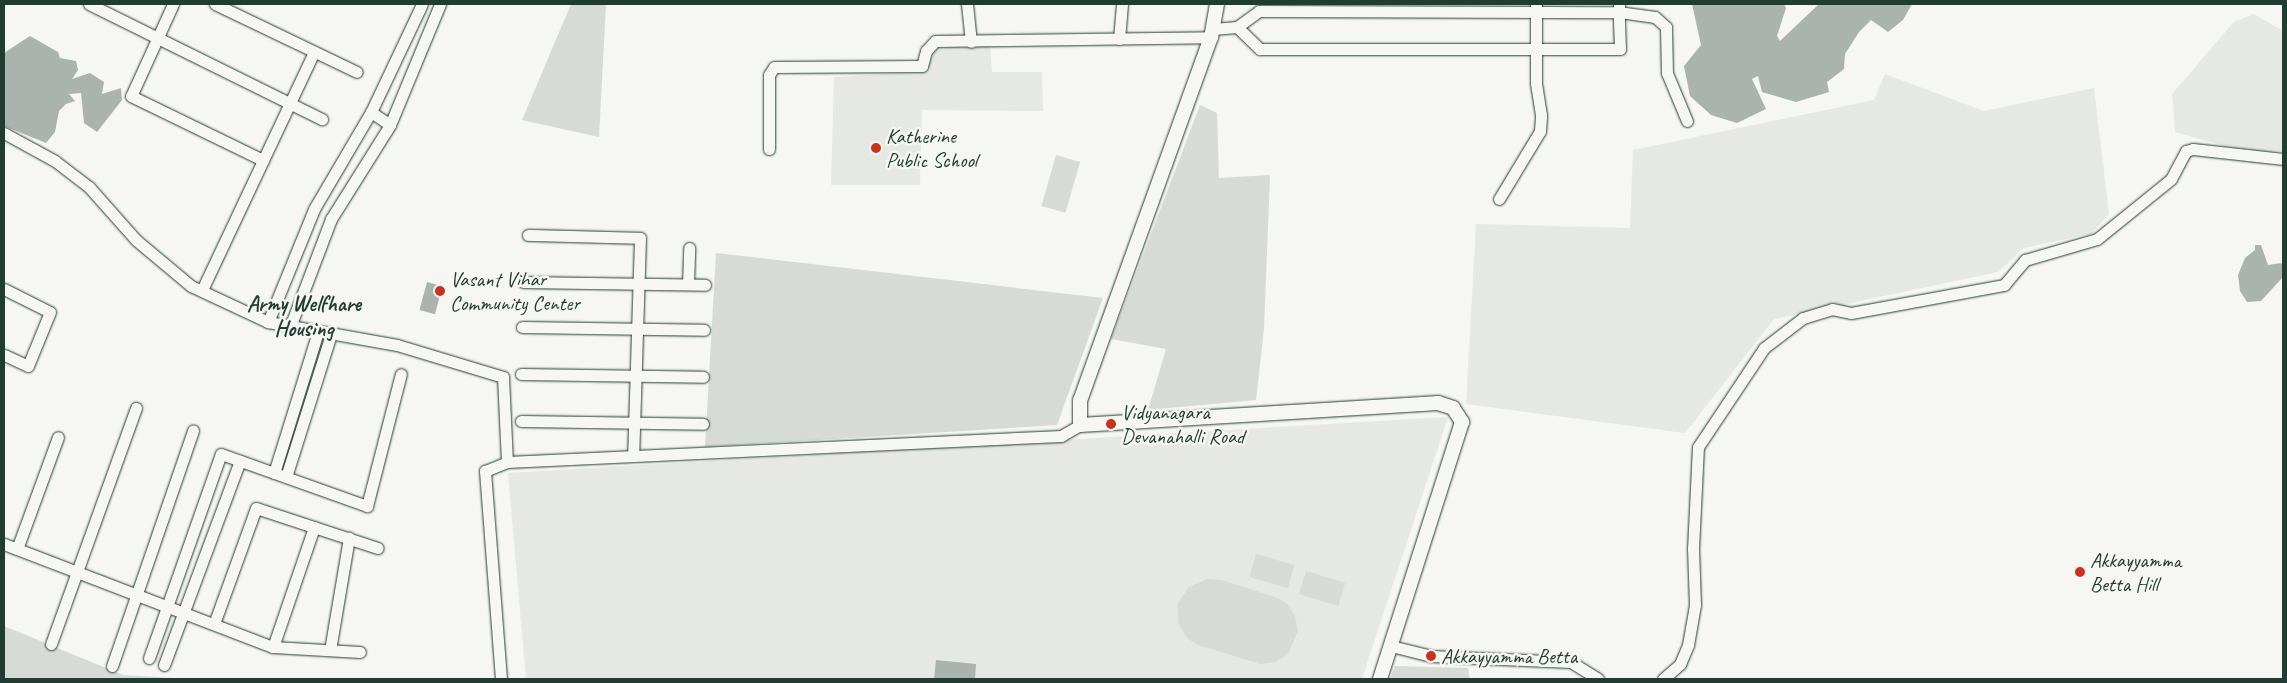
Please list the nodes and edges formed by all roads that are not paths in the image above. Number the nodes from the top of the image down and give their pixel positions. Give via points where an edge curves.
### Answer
1 (88, 4) edge
2 (173, 4) edge
3 (215, 4) edge
4 (422, 4) edge
5 (440, 4) edge
6 (967, 4) edge
7 (1122, 4) edge
8 (1217, 4) edge
9 (1536, 7) edge
10 (1619, 8) edge
11 (1237, 27) junction
12 (1212, 33) junction
13 (157, 38) junction
14 (1120, 40) junction
15 (971, 42) junction
16 (1536, 49) junction
17 (314, 52) junction
18 (356, 72) dead end
19 (290, 104) junction
20 (371, 112) junction
21 (322, 119) dead end
22 (1687, 122) dead end
23 (390, 125) junction
24 (4, 133) edge
25 (769, 149) dead end
26 (2283, 159) edge
27 (263, 160) junction
28 (1499, 199) dead end
29 (528, 234) dead end
30 (302, 238) junction
31 (320, 246) junction
32 (689, 248) dead end
33 (523, 282) dead end
34 (639, 284) junction
35 (688, 284) junction
36 (705, 285) dead end
37 (4, 289) edge
38 (202, 290) junction
39 (268, 322) junction
40 (290, 327) junction
41 (522, 327) dead end
42 (637, 329) junction
43 (704, 330) dead end
44 (318, 332) junction
45 (331, 334) junction
46 (4, 355) edge
47 (401, 374) dead end
48 (522, 374) dead end
49 (636, 376) junction
50 (703, 377) dead end
51 (136, 408) dead end
52 (521, 421) dead end
53 (634, 423) junction
54 (703, 424) dead end
55 (1080, 425) junction
56 (193, 431) dead end
57 (58, 437) dead end
58 (633, 456) junction
59 (240, 461) junction
60 (507, 462) junction
61 (274, 473) junction
62 (286, 477) junction
63 (314, 527) junction
64 (349, 538) junction
65 (4, 544) edge
66 (378, 548) dead end
67 (17, 549) junction
68 (77, 572) junction
69 (137, 593) junction
70 (168, 605) junction
71 (184, 612) junction
72 (214, 624) junction
73 (51, 644) dead end
74 (1391, 646) junction
75 (273, 647) junction
76 (330, 650) junction
77 (360, 652) dead end
78 (149, 658) dead end
79 (164, 665) dead end
80 (112, 666) dead end
81 (501, 679) edge
82 (1380, 679) edge
83 (1598, 679) edge
84 (1663, 679) edge

1 - 13 street
2 - 13 street
3 - 17 street
4 - 20 street
5 - 23 street
6 - 15 street
7 - 14 street
8 - 12 main road
9 - 10 street
9 - 11 street via 1259,11
9 - 16 street
10 - 16 street via 1620,49
10 - 22 street via 1655,17 1666,26 1667,73
11 - 12 street
11 - 16 street via 1260,49
12 - 14 street
12 - 55 main road via 1080,400
13 - 19 street
13 - 27 street via 131,96
14 - 15 street
15 - 25 street via 935,41 926,50 922,66 772,68 769,75
16 - 28 street via 1540,131
17 - 18 street
17 - 19 street
19 - 21 street
19 - 27 street
20 - 23 street
20 - 30 street via 314,209
23 - 31 street via 331,219
24 - 38 street via 55,161 89,187 136,240 191,286
26 - 84 street via 2186,151 2171,179 2097,239 2024,260 2004,285 1851,313 1832,309 1803,318 1764,348 1698,448 1694,604 1688,645 1680,664
27 - 38 street
29 - 34 street via 640,238
30 - 31 street
30 - 39 street
31 - 40 street
32 - 35 street
33 - 34 street
34 - 35 street
34 - 42 street
35 - 36 street
37 - 46 street via 50,312 28,366
38 - 39 street
39 - 40 street
40 - 44 street
41 - 42 street
42 - 43 street
42 - 49 street
44 - 45 street
44 - 61 street
45 - 60 street via 396,345 503,377
45 - 62 street
47 - 62 street via 367,506
48 - 49 street
49 - 50 street
49 - 53 street
51 - 68 street
52 - 53 street
53 - 54 street
53 - 58 street
55 - 58 street via 1061,436
55 - 74 main road via 1438,403 1453,408 1462,422
56 - 69 street
57 - 67 street
58 - 60 street
59 - 61 street
59 - 70 street via 222,454
59 - 71 street
60 - 81 street via 485,471
61 - 62 street
63 - 64 street
63 - 72 street via 256,508
63 - 75 street
64 - 66 street
64 - 76 street
65 - 67 street
67 - 68 street
68 - 69 street
68 - 73 street
69 - 70 street
69 - 80 street
70 - 71 street
70 - 78 street
71 - 72 street
71 - 79 street
72 - 75 street
74 - 82 main road
74 - 83 street via 1431,656 1571,662
75 - 76 street
76 - 77 street

